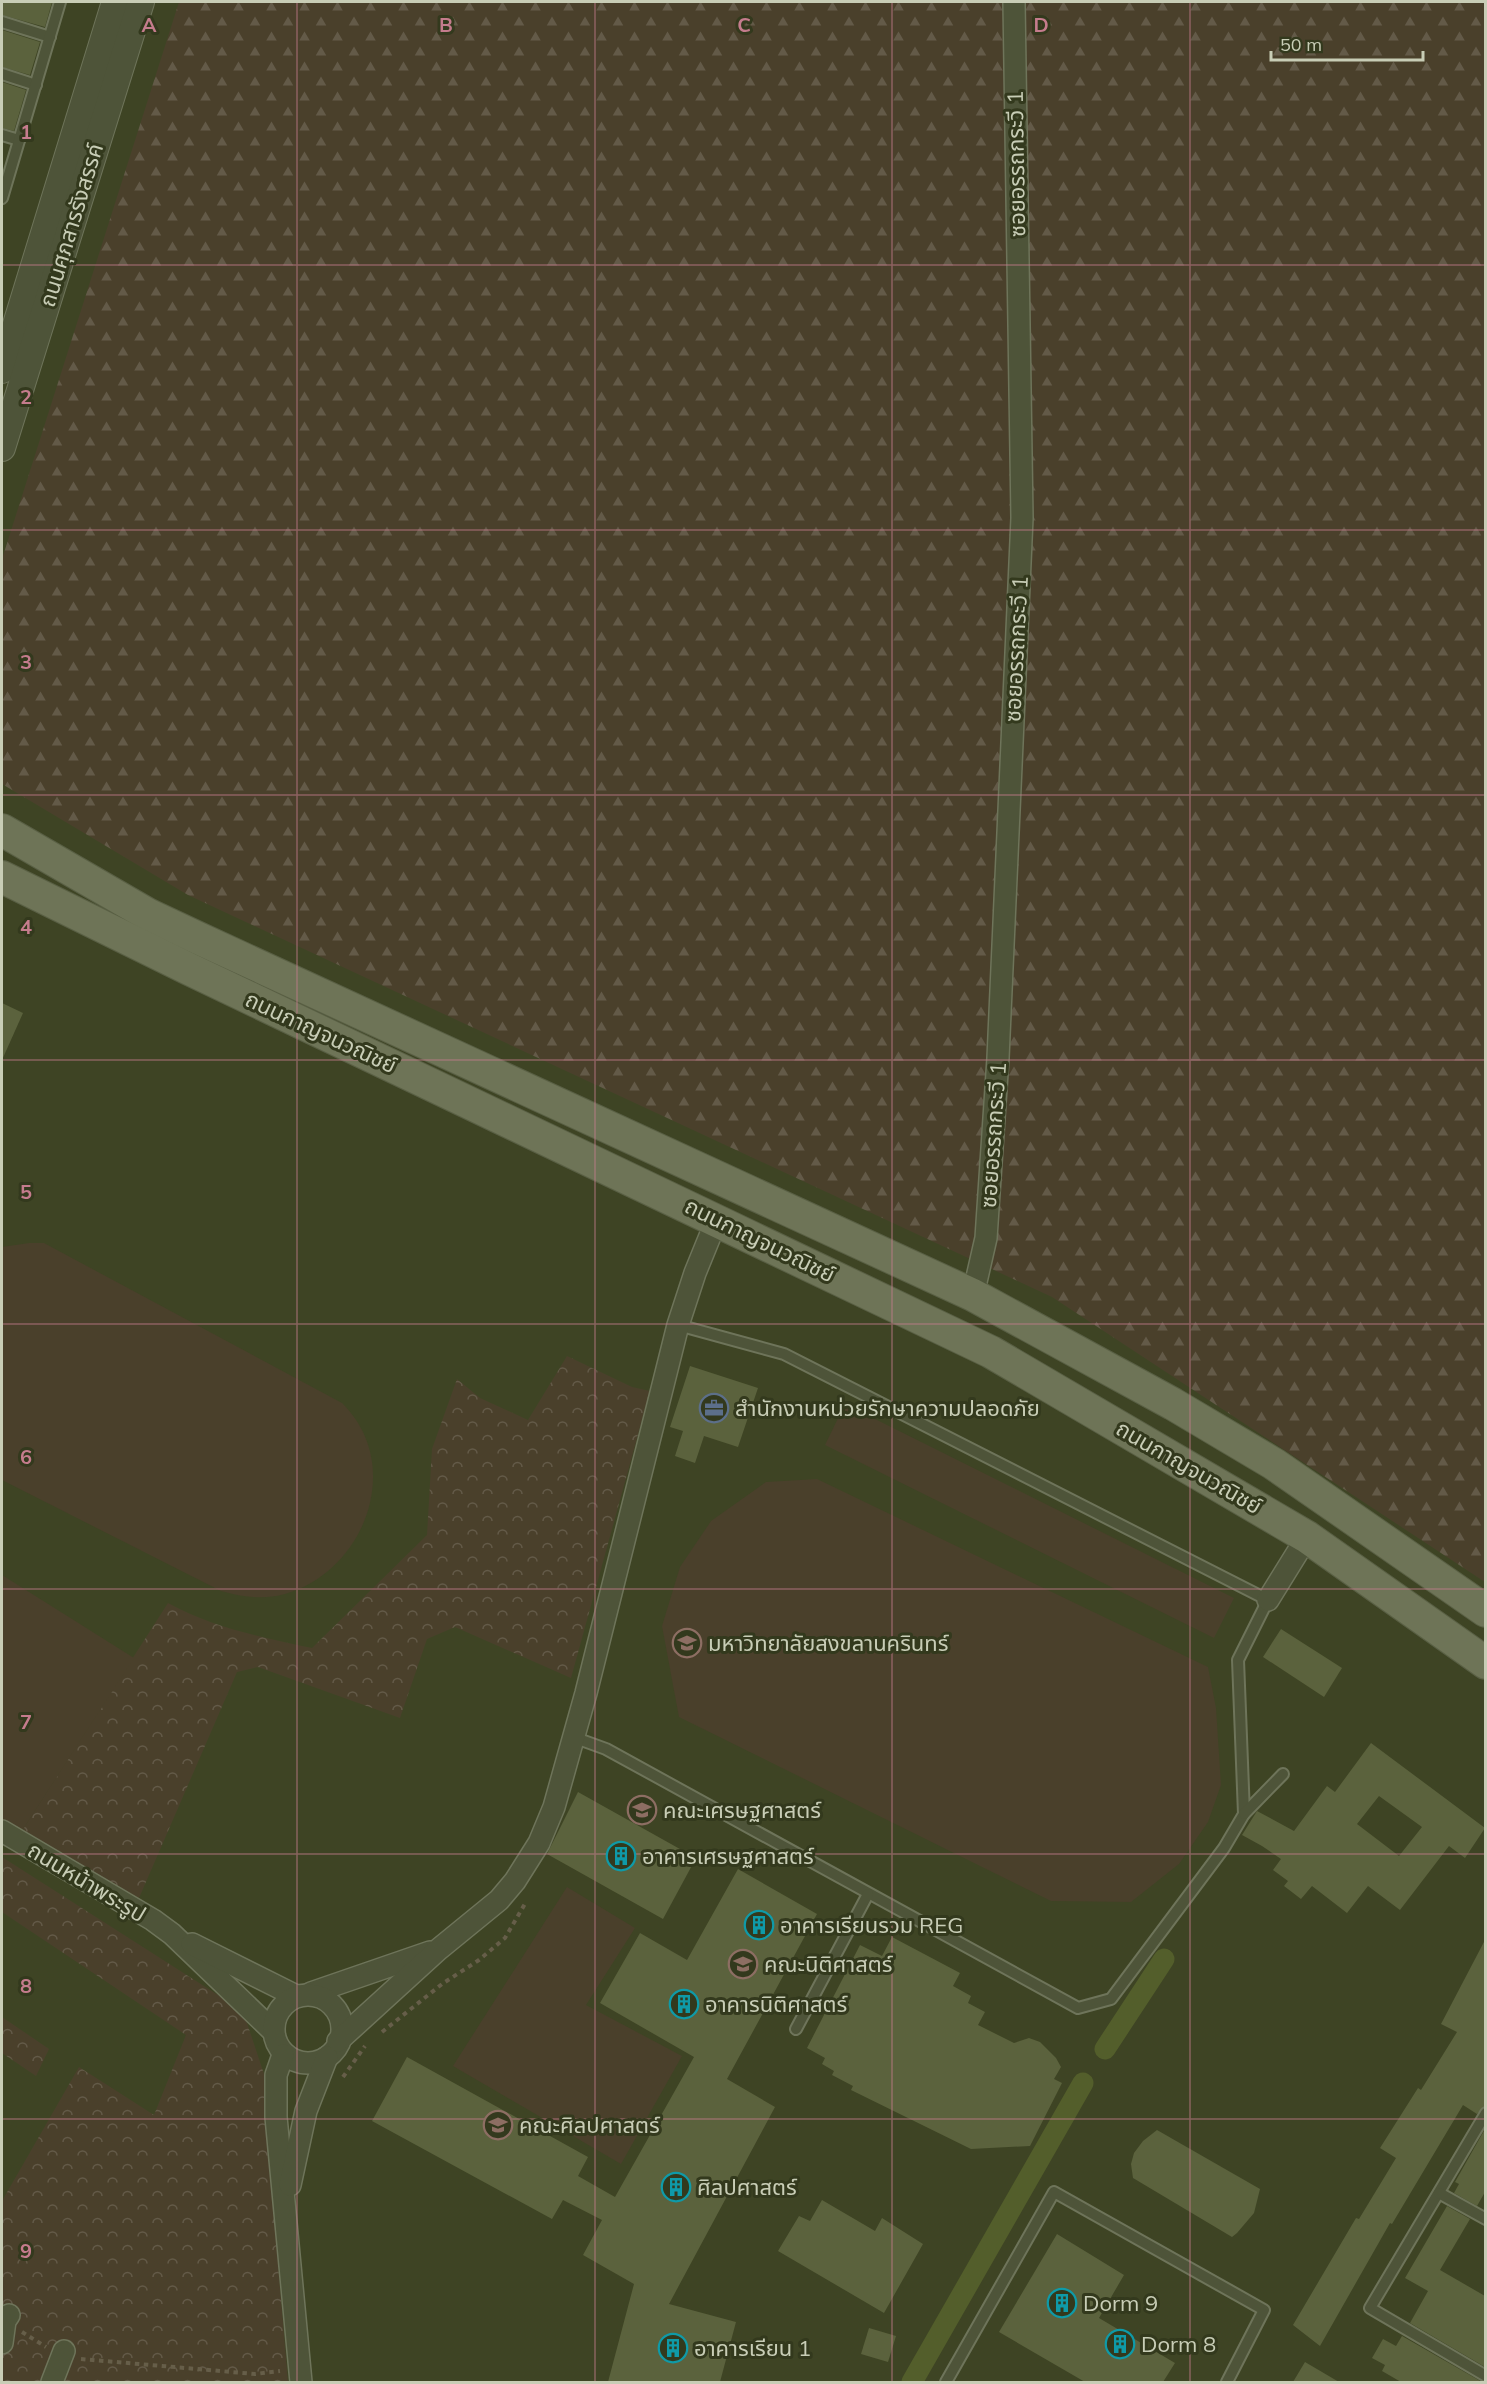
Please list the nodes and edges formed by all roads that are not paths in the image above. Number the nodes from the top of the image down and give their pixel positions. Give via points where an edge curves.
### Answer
1 (60, 2) edge
2 (115, 2) edge
3 (141, 2) edge
4 (1014, 2) edge
5 (2, 22) edge
6 (50, 37) junction
7 (2, 74) edge
8 (36, 85) junction
9 (2, 135) edge
10 (19, 140) junction
11 (3, 192) edge
12 (3, 358) edge
13 (2, 448) edge
14 (2, 830) edge
15 (2, 877) edge
16 (730, 1183) junction
17 (717, 1219) junction
18 (973, 1295) junction
19 (678, 1325) junction
20 (1307, 1536) junction
21 (1269, 1600) junction
22 (1485, 1611) edge
23 (1485, 1662) edge
24 (573, 1737) junction
25 (1283, 1774) dead end
26 (1244, 1814) junction
27 (2, 1831) edge
28 (868, 1894) junction
29 (172, 1934) junction
30 (439, 1949) junction
31 (304, 1994) junction
32 (796, 2029) dead end
33 (273, 2031) junction
34 (333, 2049) junction
35 (283, 2055) junction
36 (1485, 2113) edge
37 (1439, 2193) junction
38 (286, 2210) junction
39 (1485, 2218) edge
40 (7, 2318) road end
41 (2, 2343) edge
42 (63, 2354) road end
43 (300, 2375) edge
44 (1485, 2376) edge
45 (52, 2382) edge
46 (946, 2382) edge
47 (1227, 2382) edge

1 - 6 lane
2 - 12 street, ถนนศุภสารรังสรรค์
3 - 13 street, ถนนศุภสารรังสรรค์
4 - 18 street, ซอยอรรถกระวี 1 via 1022,518 998,1058 986,1238
5 - 6 lane
6 - 8 lane
7 - 8 lane
8 - 10 lane
9 - 10 lane
10 - 11 lane
14 - 16 main road, ถนนกาญจนวณิชย์ via 159,919
15 - 17 main road, ถนนกาญจนวณิชย์
16 - 17 main road
16 - 18 main road, ถนนกาญจนวณิชย์
17 - 19 street
17 - 20 main road, ถนนกาญจนวณิชย์ via 991,1352
18 - 22 main road, ถนนกาญจนวณิชย์ via 1274,1464
19 - 21 lane via 784,1354
19 - 24 street
20 - 21 street
20 - 23 main road, ถนนกาญจนวณิชย์
21 - 26 lane via 1238,1660
24 - 28 lane via 606,1749
24 - 30 street via 554,1807 527,1864 499,1900
25 - 26 lane
26 - 28 lane via 1224,1848 1111,1999 1078,2008
27 - 29 street, ถนนหน้าพระรูป
28 - 32 lane
29 - 31 street, ถนนหน้าพระรูป
29 - 33 street, ถนนหน้าพระรูป
30 - 31 street
30 - 34 street
31 - 33 street via 286,2003
31 - 34 street via 321,1995 338,2010 341,2020
33 - 35 street
34 - 35 street via 317,2063 305,2064
34 - 38 street via 321,2069 299,2135
35 - 38 street via 276,2075 276,2117
36 - 37 lane
37 - 39 lane
37 - 44 lane via 1370,2308
38 - 43 street
40 - 41 street
42 - 45 street
46 - 47 lane via 1054,2193 1264,2310

